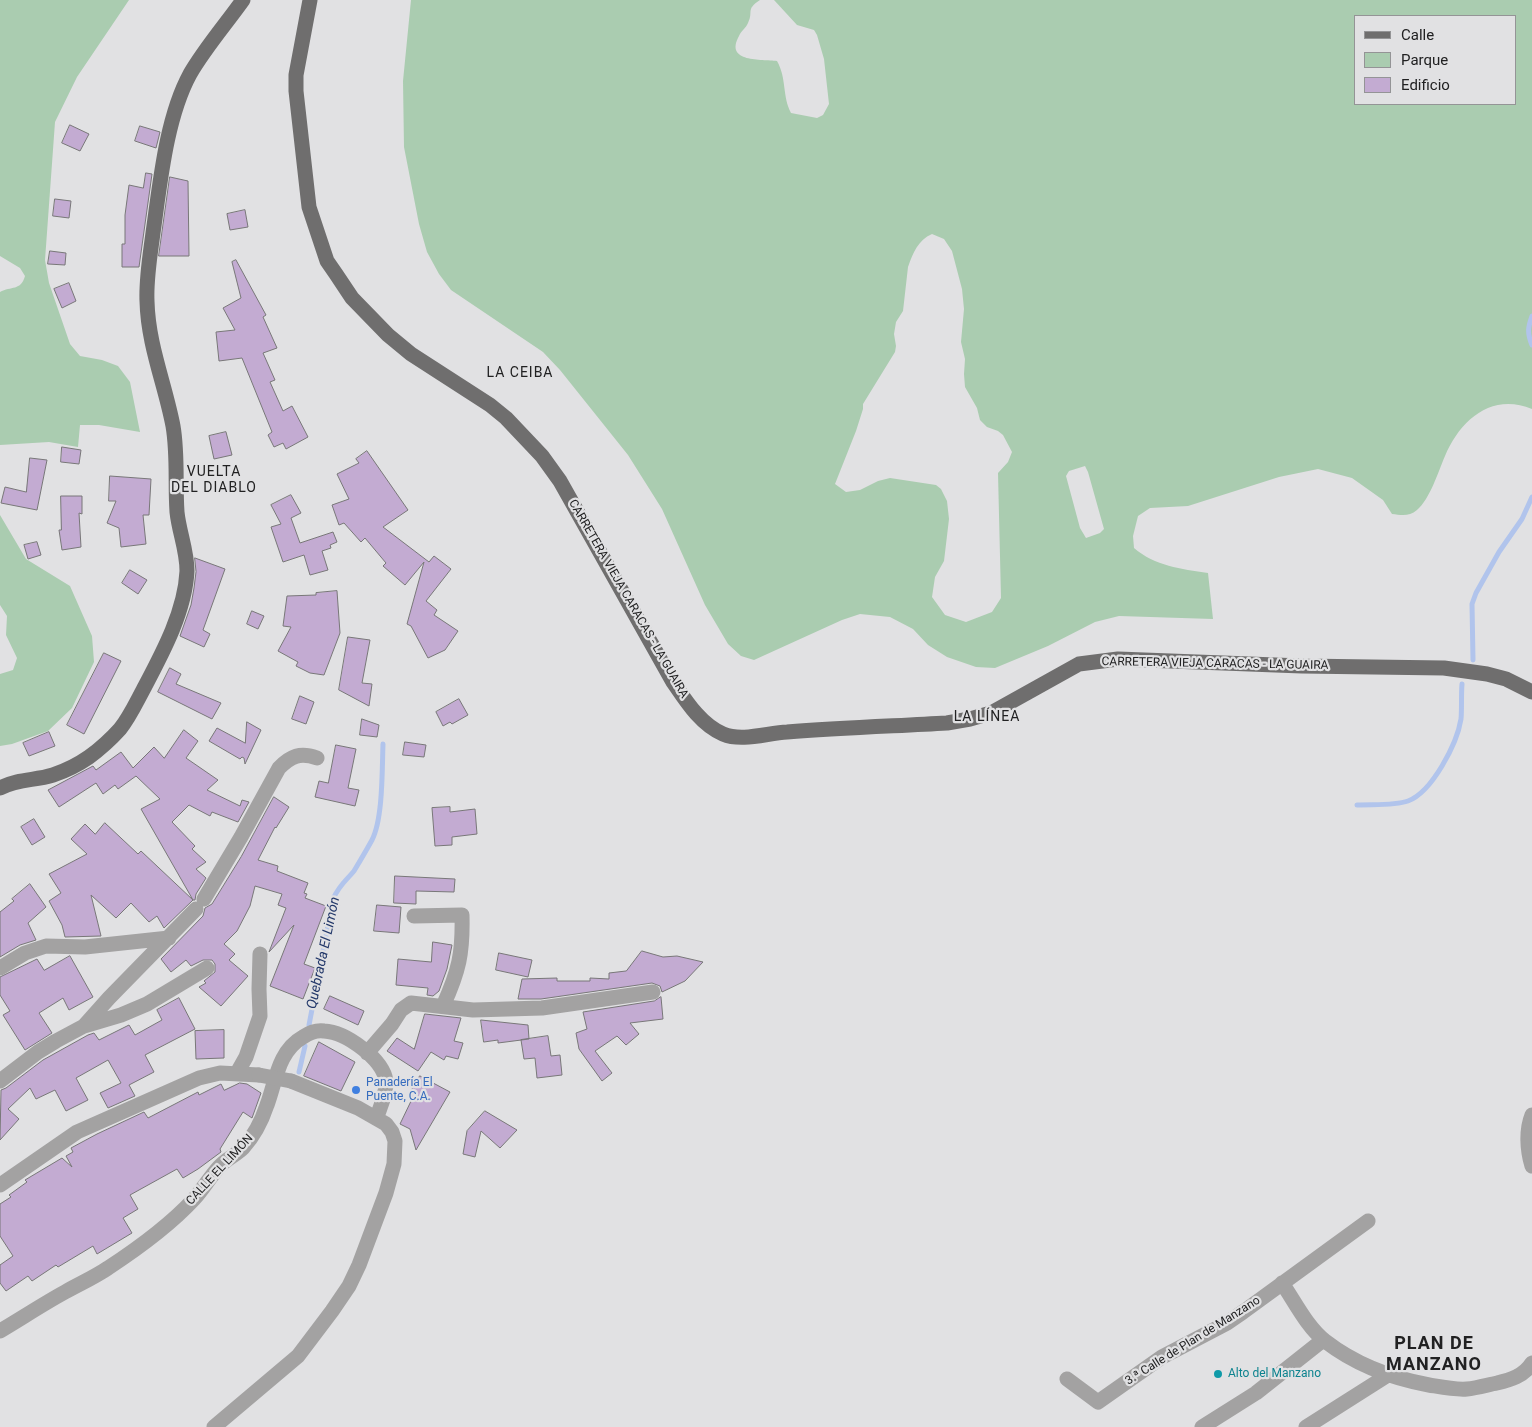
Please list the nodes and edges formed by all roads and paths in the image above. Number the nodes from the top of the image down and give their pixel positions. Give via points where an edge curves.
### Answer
1 (243, 0) edge
2 (310, 0) edge
3 (1532, 692) edge
4 (317, 758) dead end
5 (7, 784) edge
6 (0, 796) edge
7 (414, 916) dead end
8 (169, 938) junction
9 (260, 954) dead end
10 (0, 968) edge
11 (207, 968) dead end
12 (653, 992) dead end
13 (443, 1006) junction
14 (84, 1026) junction
15 (367, 1053) junction
16 (237, 1073) junction
17 (0, 1081) edge
18 (1532, 1115) edge
19 (376, 1118) junction
20 (1532, 1166) edge
21 (0, 1185) edge
22 (1368, 1220) dead end
23 (1282, 1283) junction
24 (0, 1331) edge
25 (1323, 1340) junction
26 (1532, 1363) edge
27 (1388, 1375) junction
28 (1067, 1379) dead end
29 (214, 1427) edge
30 (1202, 1427) edge
31 (1306, 1427) edge

1 - 5 main road via 198,61 182,92 162,165 146,298 148,326 174,429 177,515 186,550 184,592 159,658 121,728 74,766 52,775
2 - 3 main road, CARRETERA VIEJA CARACAS - LA GUAIRA via 296,91 309,207 327,261 352,298 388,335 411,354 490,405 542,456 560,481 673,682 712,728 724,735 739,737 970,719 991,713 1079,664 1118,659 1444,668 1488,674
4 - 8 street via 301,754 279,768 200,904
5 - 6 street
7 - 13 street via 462,915 461,958
8 - 10 street via 85,947 46,946 25,953
8 - 14 street
9 - 16 street via 260,1016
11 - 14 street via 147,1004
12 - 13 street via 542,1008 473,1010
13 - 15 street via 415,1002 405,1006
14 - 17 street via 38,1052
15 - 19 street, CALLE EL LIMÓN via 383,1072 386,1082
15 - 24 street, CALLE EL LIMÓN via 341,1034 324,1030 302,1037 286,1050 267,1107 245,1146 220,1165 193,1200 107,1269
16 - 19 street, bridge via 291,1081
16 - 21 street via 199,1078 109,1117 58,1144
18 - 20 street via 1528,1127
19 - 29 street via 392,1132 396,1150 394,1164 386,1193 349,1286 298,1356
22 - 23 street, 3.ª Calle de Plan de Manzano
23 - 25 street
23 - 28 street, 3.ª Calle de Plan de Manzano via 1227,1322 1162,1357 1098,1402
25 - 27 street via 1362,1365
25 - 30 street via 1256,1393
26 - 27 street via 1529,1369 1511,1380 1466,1389 1427,1385
27 - 31 street

